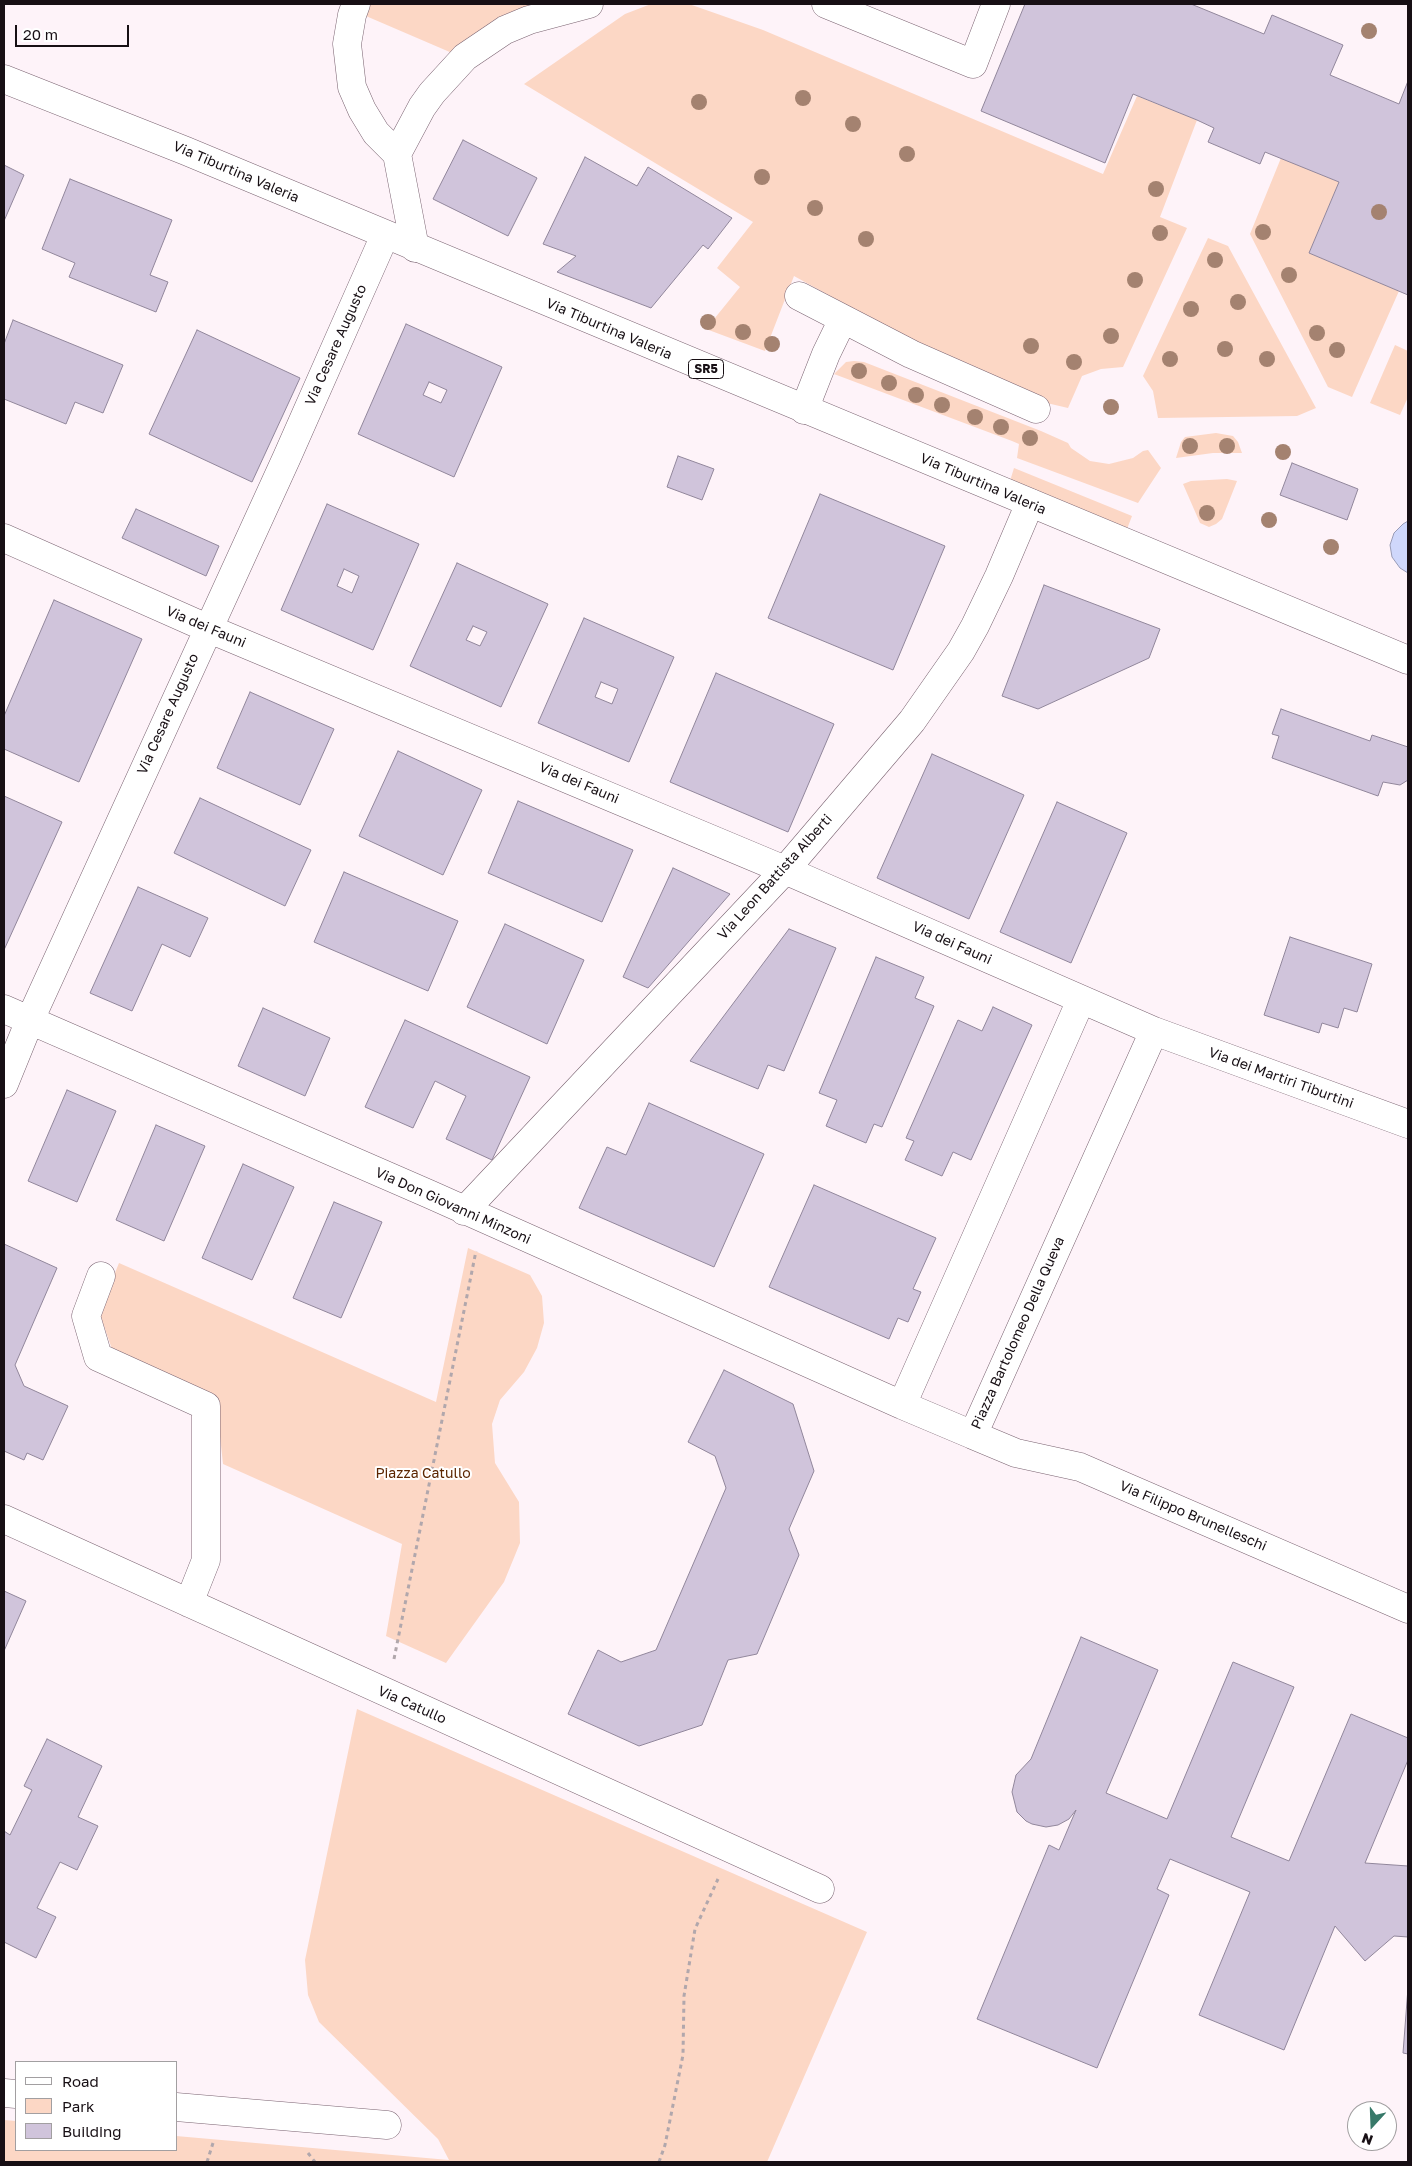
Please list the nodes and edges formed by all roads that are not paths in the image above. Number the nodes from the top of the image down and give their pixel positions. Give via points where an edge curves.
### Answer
1 (356, 4) edge
2 (589, 4) edge
3 (826, 4) edge
4 (996, 4) edge
5 (4, 79) edge
6 (397, 154) junction
7 (385, 236) junction
8 (415, 248) junction
9 (799, 296) dead end
10 (843, 319) junction
11 (1036, 409) dead end
12 (804, 410) junction
13 (1030, 503) junction
14 (4, 538) edge
15 (207, 628) junction
16 (1408, 660) edge
17 (785, 870) junction
18 (1080, 1000) junction
19 (4, 1008) edge
20 (30, 1020) junction
21 (1154, 1031) junction
22 (4, 1084) edge
23 (1408, 1124) edge
24 (473, 1215) junction
25 (101, 1276) dead end
26 (902, 1405) junction
27 (973, 1435) junction
28 (4, 1519) edge
29 (189, 1604) junction
30 (1408, 1609) edge
31 (820, 1889) dead end
32 (178, 2107) edge
33 (387, 2125) dead end

1 - 6 street via 346,44 352,87 376,132
2 - 6 street via 505,30 465,57 422,107
3 - 4 street via 973,64
5 - 7 street, Via Tiburtina Valeria / SR5 via 186,151
6 - 8 street
7 - 8 street, Via Tiburtina Valeria / SR5
7 - 15 street, Via Cesare Augusto
8 - 12 street, Via Tiburtina Valeria / SR5
9 - 10 street
10 - 11 street via 911,354
10 - 12 street
12 - 13 street, Via Tiburtina Valeria / SR5
13 - 16 street, Via Tiburtina Valeria / SR5
13 - 17 street, Via Leon Battista Alberti via 988,602 961,651 912,721
14 - 15 street, Via dei Fauni
15 - 17 street, Via dei Fauni
15 - 20 street, Via Cesare Augusto
17 - 18 street, Via dei Fauni
17 - 24 street, Via Leon Battista Alberti
18 - 21 street, Via dei Fauni
18 - 26 street
19 - 20 street, Via Don Giovanni Minzoni
20 - 22 street, Via Cesare Augusto
20 - 24 street, Via Don Giovanni Minzoni
21 - 23 street, Via dei Martiri Tiburtini
21 - 27 street, Piazza Bartolomeo Della Queva
24 - 26 street, Via Don Giovanni Minzoni
25 - 29 street via 86,1316 98,1358 206,1406 206,1560
26 - 27 street, Piazza Bartolomeo Della Queva
27 - 30 street, Via Filippo Brunelleschi via 1016,1453 1080,1468
28 - 29 street, Via Catullo
29 - 31 street, Via Catullo
32 - 33 street

